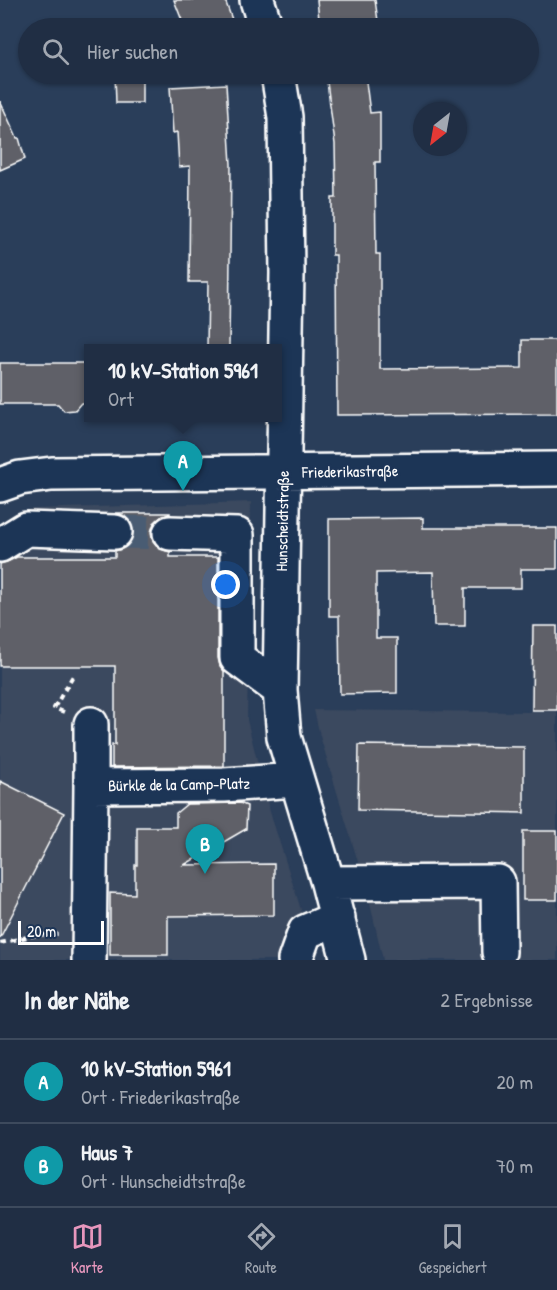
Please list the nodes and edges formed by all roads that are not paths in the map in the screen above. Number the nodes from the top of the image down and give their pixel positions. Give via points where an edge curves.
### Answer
1 (256, 0) edge
2 (262, 18) edge
3 (280, 84) edge
4 (557, 468) edge
5 (283, 472) junction
6 (0, 485) edge
7 (115, 532) tunnel mouth
8 (170, 533) tunnel mouth
9 (0, 545) edge
10 (280, 690) junction
11 (91, 724) dead end
12 (296, 780) junction
13 (92, 786) junction
14 (328, 883) junction
15 (338, 918) junction
16 (90, 947) edge
17 (499, 952) dead end
18 (295, 960) edge
19 (348, 960) edge

1 - 2 street
3 - 5 street, Hunscheidtstraße via 285,117 287,273
4 - 5 street, Friederikastraße
5 - 6 street, Friederikastraße via 52,474
5 - 10 street, Hunscheidtstraße
7 - 9 street via 26,529
8 - 10 street via 237,535 237,658
10 - 12 street, Hunscheidtstraße via 284,737
11 - 13 street
12 - 13 street, Bürkle de la Camp-Platz
12 - 14 street, Hunscheidtstraße
13 - 16 street, Bürkle de la Camp-Platz
14 - 15 street, Hunscheidtstraße
14 - 17 street via 498,882
15 - 18 street via 305,932
15 - 19 street, Hunscheidtstraße

